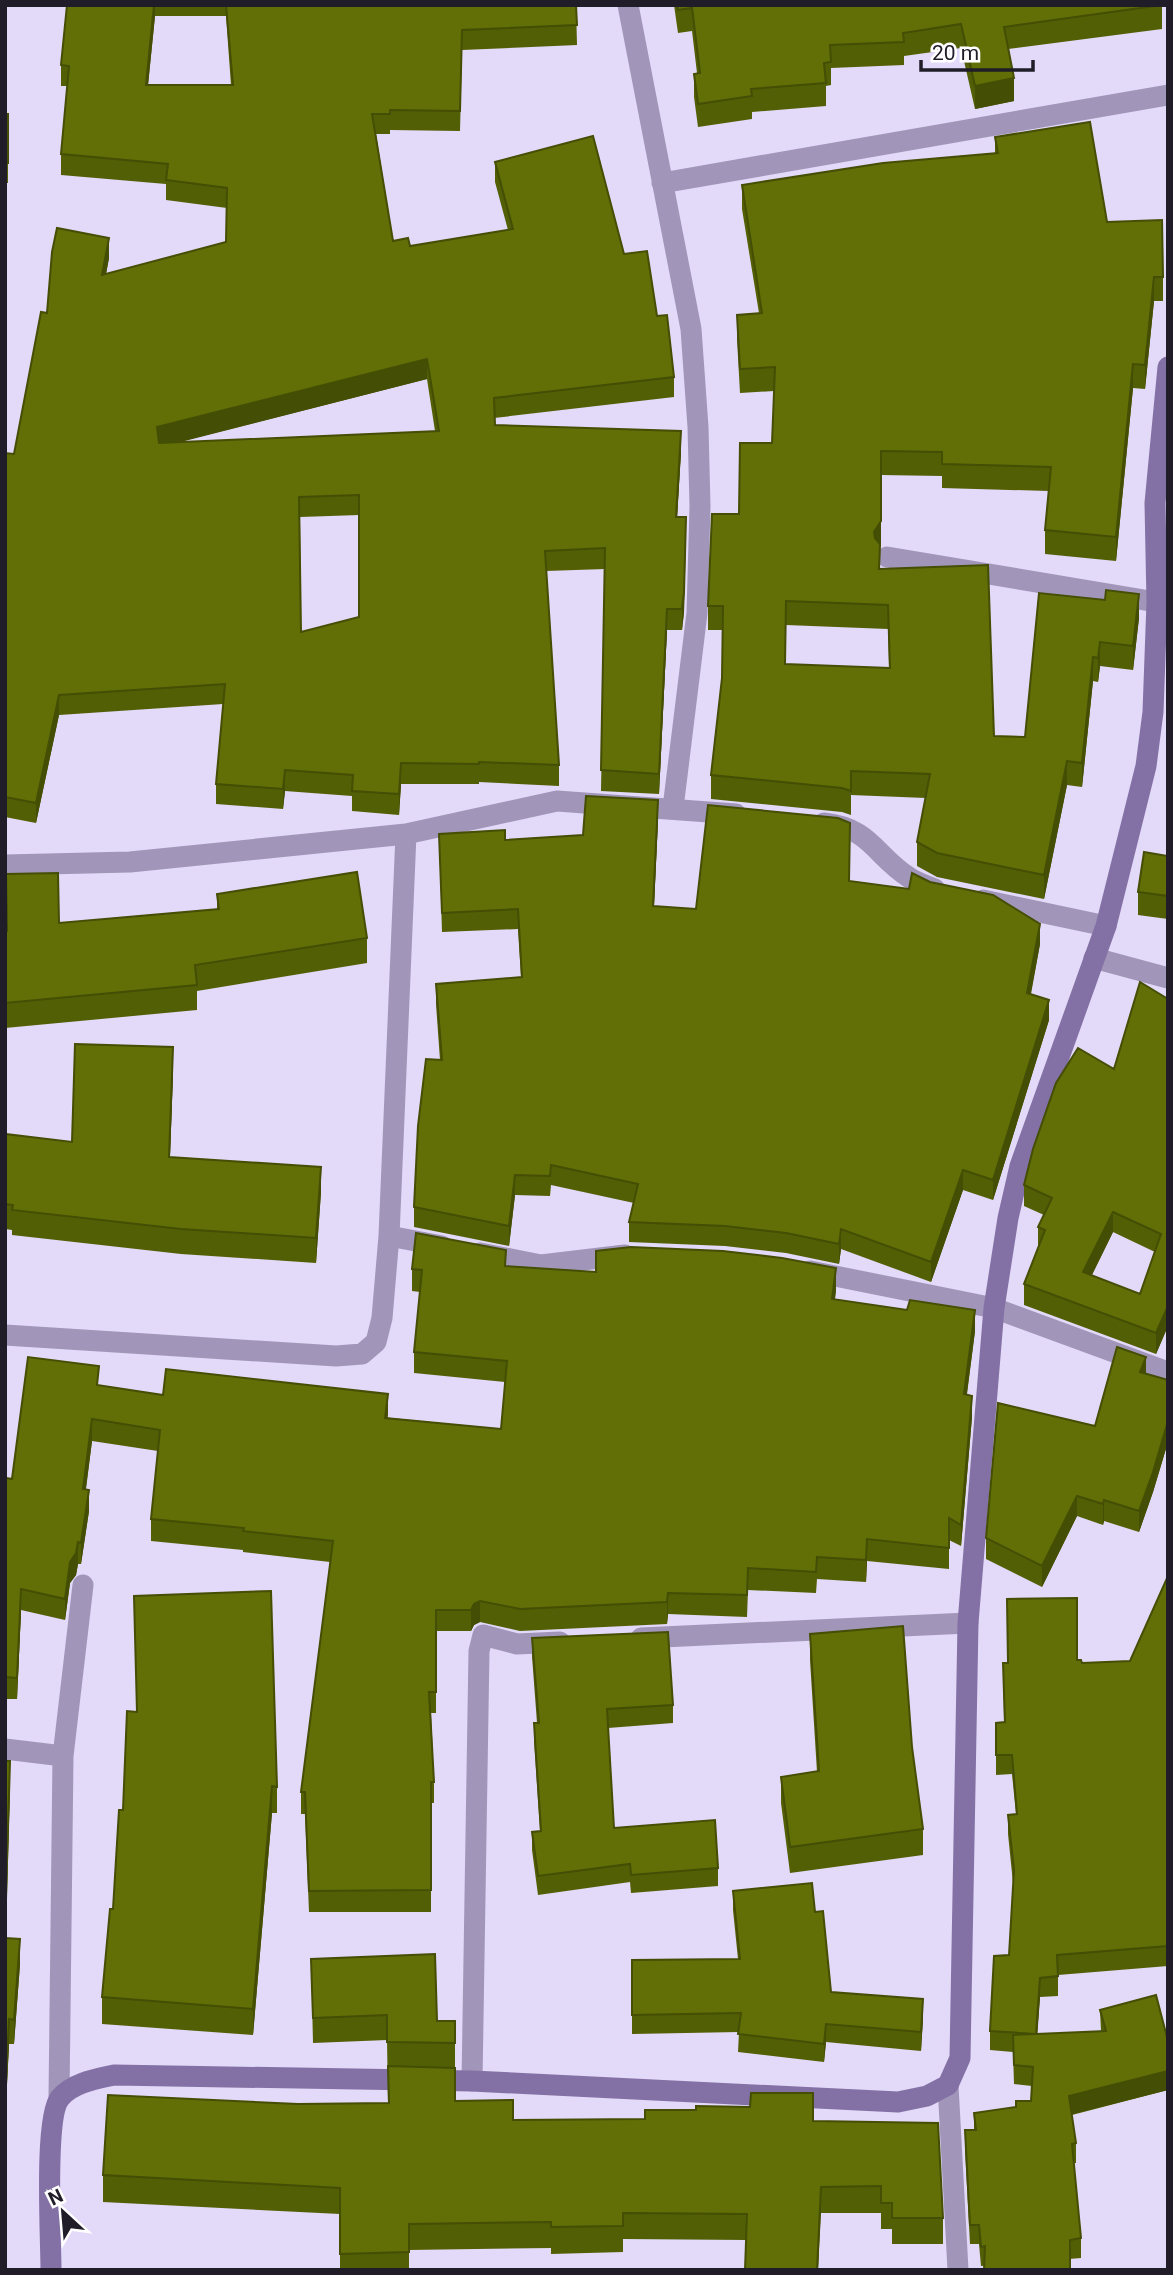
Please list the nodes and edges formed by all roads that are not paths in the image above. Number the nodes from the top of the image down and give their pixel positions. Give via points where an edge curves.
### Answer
1 (628, 5) edge
2 (1168, 95) edge
3 (662, 183) junction
4 (1168, 367) edge
5 (887, 557) dead end
6 (1163, 603) edge
7 (673, 808) junction
8 (750, 816) edge
9 (802, 821) edge
10 (406, 834) junction
11 (5, 865) edge
12 (1106, 926) junction
13 (1094, 958) junction
14 (1168, 978) edge
15 (389, 1236) junction
16 (644, 1255) edge
17 (784, 1266) edge
18 (994, 1308) junction
19 (5, 1335) edge
20 (1168, 1372) edge
21 (83, 1585) dead end
22 (968, 1623) junction
23 (626, 1639) edge
24 (585, 1641) edge
25 (5, 1749) edge
26 (62, 1755) junction
27 (472, 2081) junction
28 (948, 2085) junction
29 (59, 2098) junction
30 (51, 2270) edge
31 (958, 2270) edge

1 - 3 street
2 - 3 street
3 - 7 street via 691,329 700,506 696,613
4 - 6 street via 1155,503
5 - 6 street
6 - 12 street via 1146,766
7 - 8 street
7 - 10 street via 557,801
9 - 12 street via 841,825 862,834 909,877 933,889
10 - 11 street via 130,862
10 - 15 street
12 - 13 street
13 - 14 street
13 - 18 street via 1020,1166
15 - 16 street via 541,1265
15 - 19 street via 382,1318 376,1342 362,1354
17 - 18 street
18 - 20 street
18 - 22 street
21 - 26 street
22 - 23 street
22 - 28 street via 960,2058
24 - 27 street via 517,1644 484,1635 481,1643
25 - 26 street
26 - 29 street
27 - 28 street via 898,2102 927,2096
27 - 29 street via 114,2075 85,2081
28 - 31 street
29 - 30 street via 50,2130

